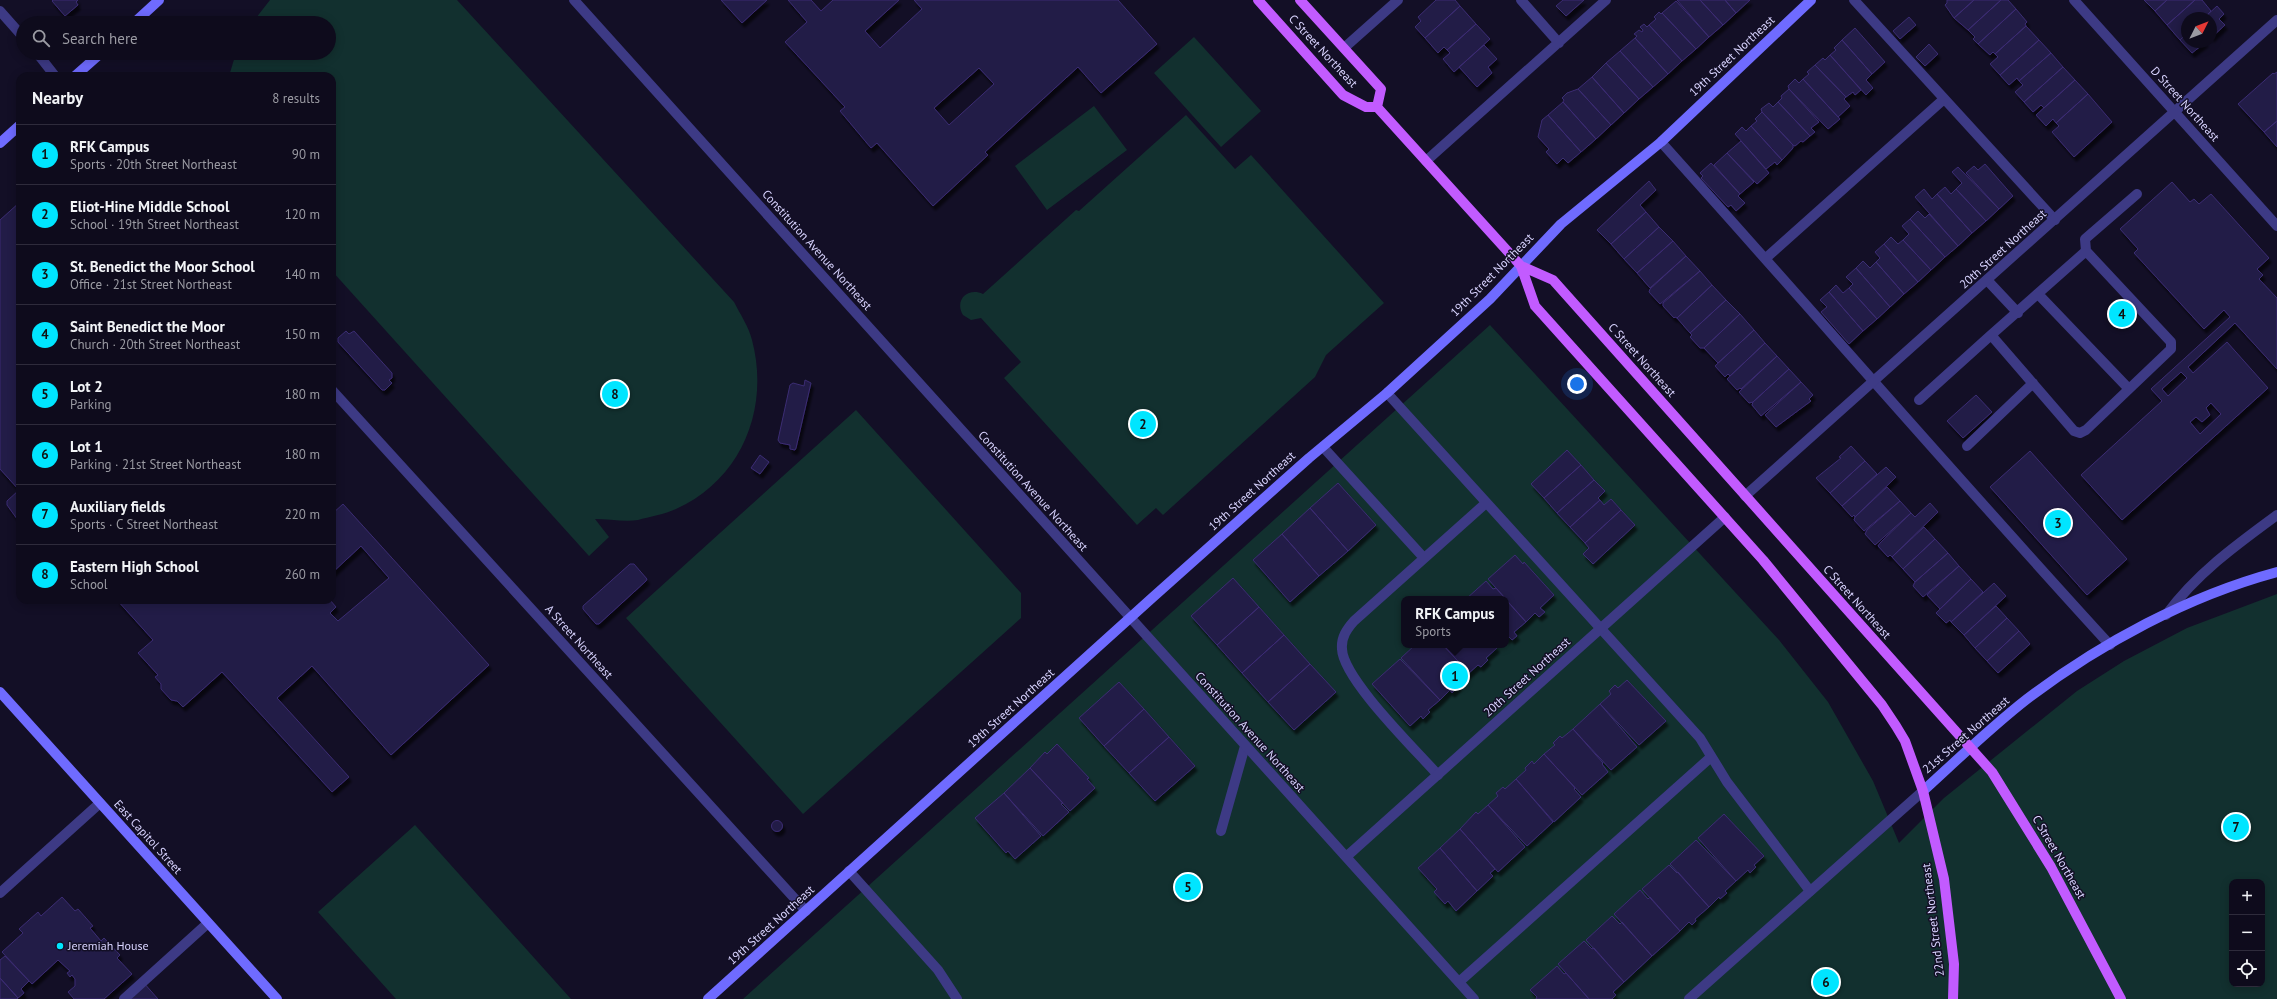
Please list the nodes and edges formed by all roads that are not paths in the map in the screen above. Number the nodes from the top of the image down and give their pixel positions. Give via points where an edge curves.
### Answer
1 (159, 0) edge
2 (576, 0) edge
3 (1258, 0) edge
4 (1300, 0) edge
5 (1398, 0) edge
6 (1521, 0) edge
7 (1606, 0) edge
8 (1811, 0) edge
9 (1854, 0) edge
10 (2074, 0) edge
11 (0, 11) edge
12 (142, 16) edge
13 (2277, 20) edge
14 (16, 29) edge
15 (1559, 43) junction
16 (1344, 48) junction
17 (42, 60) edge
18 (93, 60) edge
19 (52, 72) edge
20 (80, 72) edge
21 (1944, 99) junction
22 (1377, 107) junction
23 (2175, 113) junction
24 (16, 129) edge
25 (1661, 142) junction
26 (0, 143) edge
27 (1426, 161) junction
28 (2137, 194) dead end
29 (2055, 220) junction
30 (2277, 226) edge
31 (2086, 251) junction
32 (1766, 258) junction
33 (1521, 266) junction
34 (1987, 280) junction
35 (2038, 294) junction
36 (2018, 313) junction
37 (1991, 336) junction
38 (1873, 382) junction
39 (2033, 383) junction
40 (2129, 389) junction
41 (1387, 392) junction
42 (336, 394) edge
43 (1919, 400) dead end
44 (1322, 446) junction
45 (1967, 446) dead end
46 (1745, 496) junction
47 (1486, 503) junction
48 (2277, 515) edge
49 (1725, 517) junction
50 (1424, 558) junction
51 (2277, 572) edge
52 (2166, 615) junction
53 (1130, 618) junction
54 (1600, 628) junction
55 (2110, 645) junction
56 (0, 692) edge
57 (1245, 746) junction
58 (1971, 747) junction
59 (1711, 757) junction
60 (1438, 775) junction
61 (1923, 791) junction
62 (100, 803) junction
63 (1221, 831) dead end
64 (1346, 857) junction
65 (849, 871) junction
66 (1810, 890) junction
67 (0, 893) edge
68 (806, 911) junction
69 (208, 923) junction
70 (1459, 982) junction
71 (124, 999) edge
72 (277, 999) edge
73 (708, 999) edge
74 (957, 999) edge
75 (1474, 999) edge
76 (1689, 999) edge
77 (1953, 999) edge
78 (2121, 999) edge

1 - 12 main road
2 - 53 street, Constitution Avenue Northeast
3 - 22 main road, C Street Northeast via 1343,95 1366,107
4 - 16 main road, C Street Northeast
5 - 16 street
6 - 15 street
7 - 15 street
8 - 25 main road, 19th Street Northeast
9 - 21 street
10 - 23 street, D Street Northeast
11 - 14 street
13 - 23 street, 20th Street Northeast
15 - 27 street
16 - 22 main road, C Street Northeast via 1381,89
17 - 19 street
18 - 20 main road
21 - 29 street
21 - 32 street
22 - 27 main road, C Street Northeast
23 - 29 street, 20th Street Northeast
23 - 30 street, D Street Northeast
24 - 26 main road
25 - 32 street
25 - 33 main road, 19th Street Northeast via 1561,224
27 - 33 main road, C Street Northeast
28 - 31 street via 2085,239
29 - 34 street, 20th Street Northeast
31 - 35 street
31 - 40 street via 2171,342 2171,349
32 - 38 street
33 - 41 main road, 19th Street Northeast via 1490,299
33 - 46 main road, C Street Northeast via 1553,280
33 - 49 main road, C Street Northeast via 1535,306
34 - 36 street
34 - 38 street, 20th Street Northeast
35 - 36 street
35 - 40 street
36 - 37 street
37 - 39 street
37 - 43 street
38 - 46 street, 20th Street Northeast
38 - 55 street
39 - 40 street via 2074,431 2080,433
39 - 45 street
41 - 44 main road, 19th Street Northeast
41 - 47 street
42 - 68 street, A Street Northeast
44 - 50 street
44 - 53 main road, 19th Street Northeast
46 - 58 main road, C Street Northeast
47 - 50 street
47 - 54 street
48 - 52 street, 21st Street Northeast via 2202,573
49 - 54 street, 20th Street Northeast
49 - 61 main road, C Street Northeast via 1882,705 1905,741
50 - 60 street via 1349,627 1342,640 1342,649 1347,666 1357,683
51 - 52 main road via 2242,583
52 - 55 main road, 21st Street Northeast
53 - 57 street, Constitution Avenue Northeast
53 - 65 main road, 19th Street Northeast
54 - 59 street via 1700,738
54 - 60 street, 20th Street Northeast
55 - 58 main road, 21st Street Northeast via 2030,697
56 - 62 main road, East Capitol Street
57 - 63 street
57 - 64 street, Constitution Avenue Northeast
58 - 61 main road, 21st Street Northeast
58 - 78 main road, C Street Northeast via 1992,772 2051,866
59 - 66 street via 1727,782
59 - 70 street
60 - 64 street, 20th Street Northeast
61 - 66 street, 21st Street Northeast
61 - 77 main road, 22nd Street Northeast via 1944,879 1954,964
62 - 67 street
62 - 69 main road, East Capitol Street
64 - 70 street, Constitution Avenue Northeast
65 - 68 main road, 19th Street Northeast
65 - 74 street via 938,970
66 - 76 street, 21st Street Northeast
68 - 73 main road, 19th Street Northeast
69 - 71 street
69 - 72 main road, East Capitol Street
70 - 75 street, Constitution Avenue Northeast

